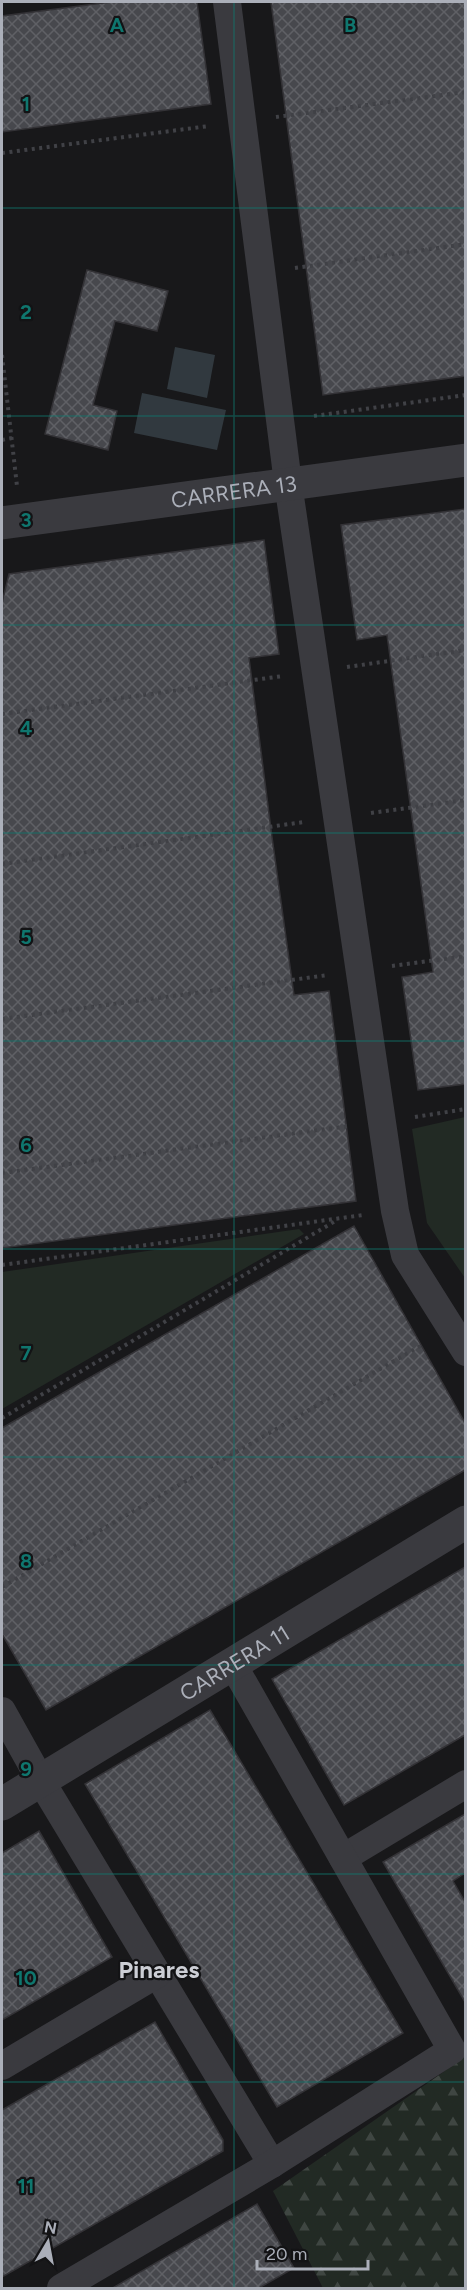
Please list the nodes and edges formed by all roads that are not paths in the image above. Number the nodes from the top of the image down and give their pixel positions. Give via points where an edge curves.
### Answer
1 (227, 2) edge
2 (465, 460) edge
3 (288, 483) junction
4 (12, 522) edge
5 (458, 1340) edge
6 (465, 1522) edge
7 (231, 1663) junction
8 (2, 1711) edge
9 (41, 1780) junction
10 (465, 1784) edge
11 (2, 1804) edge
12 (343, 1858) junction
13 (157, 1974) junction
14 (2, 2066) edge
15 (272, 2164) junction
16 (61, 2289) edge

1 - 3 street
2 - 3 street, CARRERA 13
3 - 4 street, CARRERA 13
3 - 5 street via 395,1211 405,1255
6 - 7 street, CARRERA 11
7 - 9 street, CARRERA 11
7 - 12 street
8 - 9 street
9 - 11 street, CARRERA 11
9 - 13 street
10 - 12 street
12 - 15 street via 452,2050
13 - 14 street
13 - 15 street
15 - 16 street

